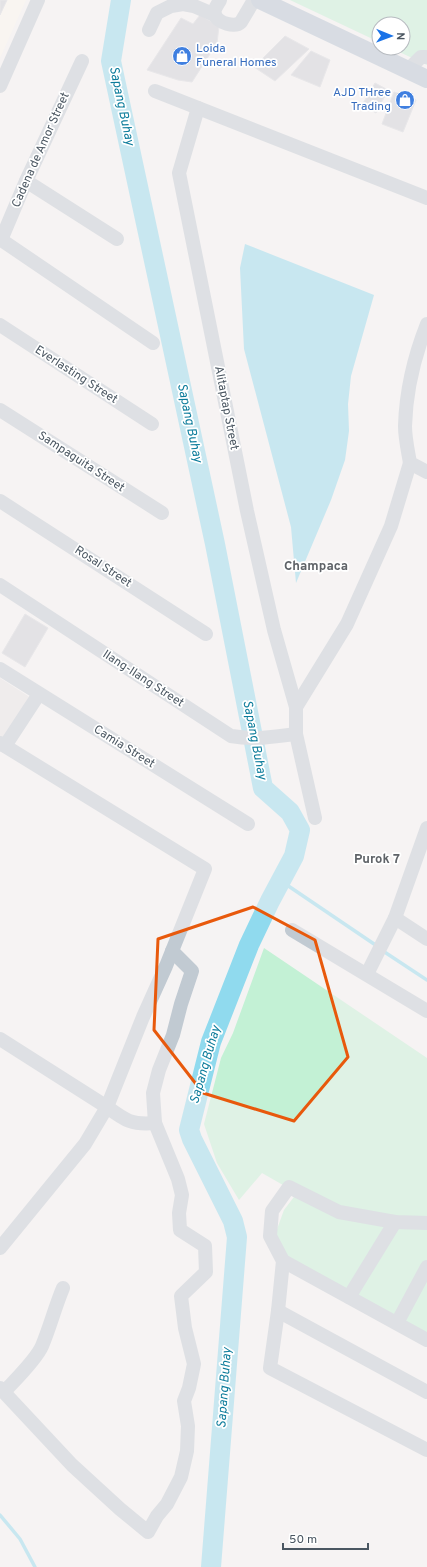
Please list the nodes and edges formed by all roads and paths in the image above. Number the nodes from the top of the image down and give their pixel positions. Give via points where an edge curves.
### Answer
1 (38, 0) edge
2 (220, 0) edge
3 (254, 0) edge
4 (270, 2) edge
5 (215, 15) junction
6 (149, 30) dead end
7 (427, 57) edge
8 (82, 61) dead end
9 (408, 70) junction
10 (427, 79) edge
11 (0, 86) edge
12 (155, 91) dead end
13 (198, 108) junction
14 (26, 181) junction
15 (427, 198) edge
16 (117, 239) dead end
17 (1, 240) edge
18 (427, 324) edge
19 (0, 325) edge
20 (153, 343) dead end
21 (0, 410) edge
22 (152, 424) dead end
23 (410, 463) junction
24 (427, 472) edge
25 (0, 501) edge
26 (162, 513) dead end
27 (0, 585) edge
28 (206, 634) dead end
29 (0, 669) edge
30 (39, 694) junction
31 (296, 707) junction
32 (296, 734) junction
33 (2, 744) edge
34 (315, 818) dead end
35 (248, 824) dead end
36 (427, 828) edge
37 (423, 856) edge
38 (395, 918) junction
39 (292, 930) dead end
40 (427, 939) edge
41 (172, 951) junction
42 (367, 974) junction
43 (427, 1011) edge
44 (0, 1039) edge
45 (107, 1107) junction
46 (155, 1123) junction
47 (395, 1222) junction
48 (427, 1223) edge
49 (0, 1248) edge
50 (283, 1261) junction
51 (427, 1267) edge
52 (63, 1288) dead end
53 (349, 1297) junction
54 (278, 1312) junction
55 (396, 1323) junction
56 (427, 1340) edge
57 (2, 1390) edge
58 (427, 1392) edge
59 (427, 1450) edge

1 - 11 street
2 - 5 street
3 - 5 street via 238,25 228,24
4 - 9 main road
5 - 6 street via 194,6 171,6 157,13
7 - 9 street via 421,57
8 - 14 street, Cadena de Amor Street
9 - 10 main road
12 - 13 street
13 - 15 street
13 - 31 street, Alitaptap Street via 178,173 247,511 274,630
14 - 16 street
14 - 17 street, Cadena de Amor Street
17 - 20 street
18 - 23 street via 409,378 405,427
19 - 22 street, Everlasting Street
21 - 26 street, Sampaguita Street
23 - 24 street
23 - 31 street via 391,526 347,624
25 - 28 street, Rosal Street
27 - 32 street, Ilang-Ilang Street via 231,736 270,738
29 - 30 street, Camia Street
30 - 33 street
30 - 35 street, Camia Street
31 - 32 street, Alitaptap Street
32 - 34 street, Alitaptap Street
33 - 41 street via 205,869
36 - 37 street
37 - 38 street
38 - 40 street
38 - 42 street
39 - 42 street
41 - 45 street
41 - 46 street via 192,971 153,1093
42 - 43 street
44 - 45 street
45 - 46 street via 123,1120 139,1124
45 - 49 street via 85,1144
46 - 57 street via 182,1195 180,1230 205,1246 206,1272 181,1296 185,1328 194,1364 184,1401 188,1451 181,1478 168,1504 148,1532 120,1510 72,1465
47 - 48 street
47 - 50 street via 339,1212 289,1187 272,1211 270,1236
47 - 53 street
50 - 53 street
50 - 54 street
51 - 55 street
52 - 57 street via 41,1348 19,1376
53 - 55 street
54 - 58 street
54 - 59 street via 270,1368
55 - 56 street

